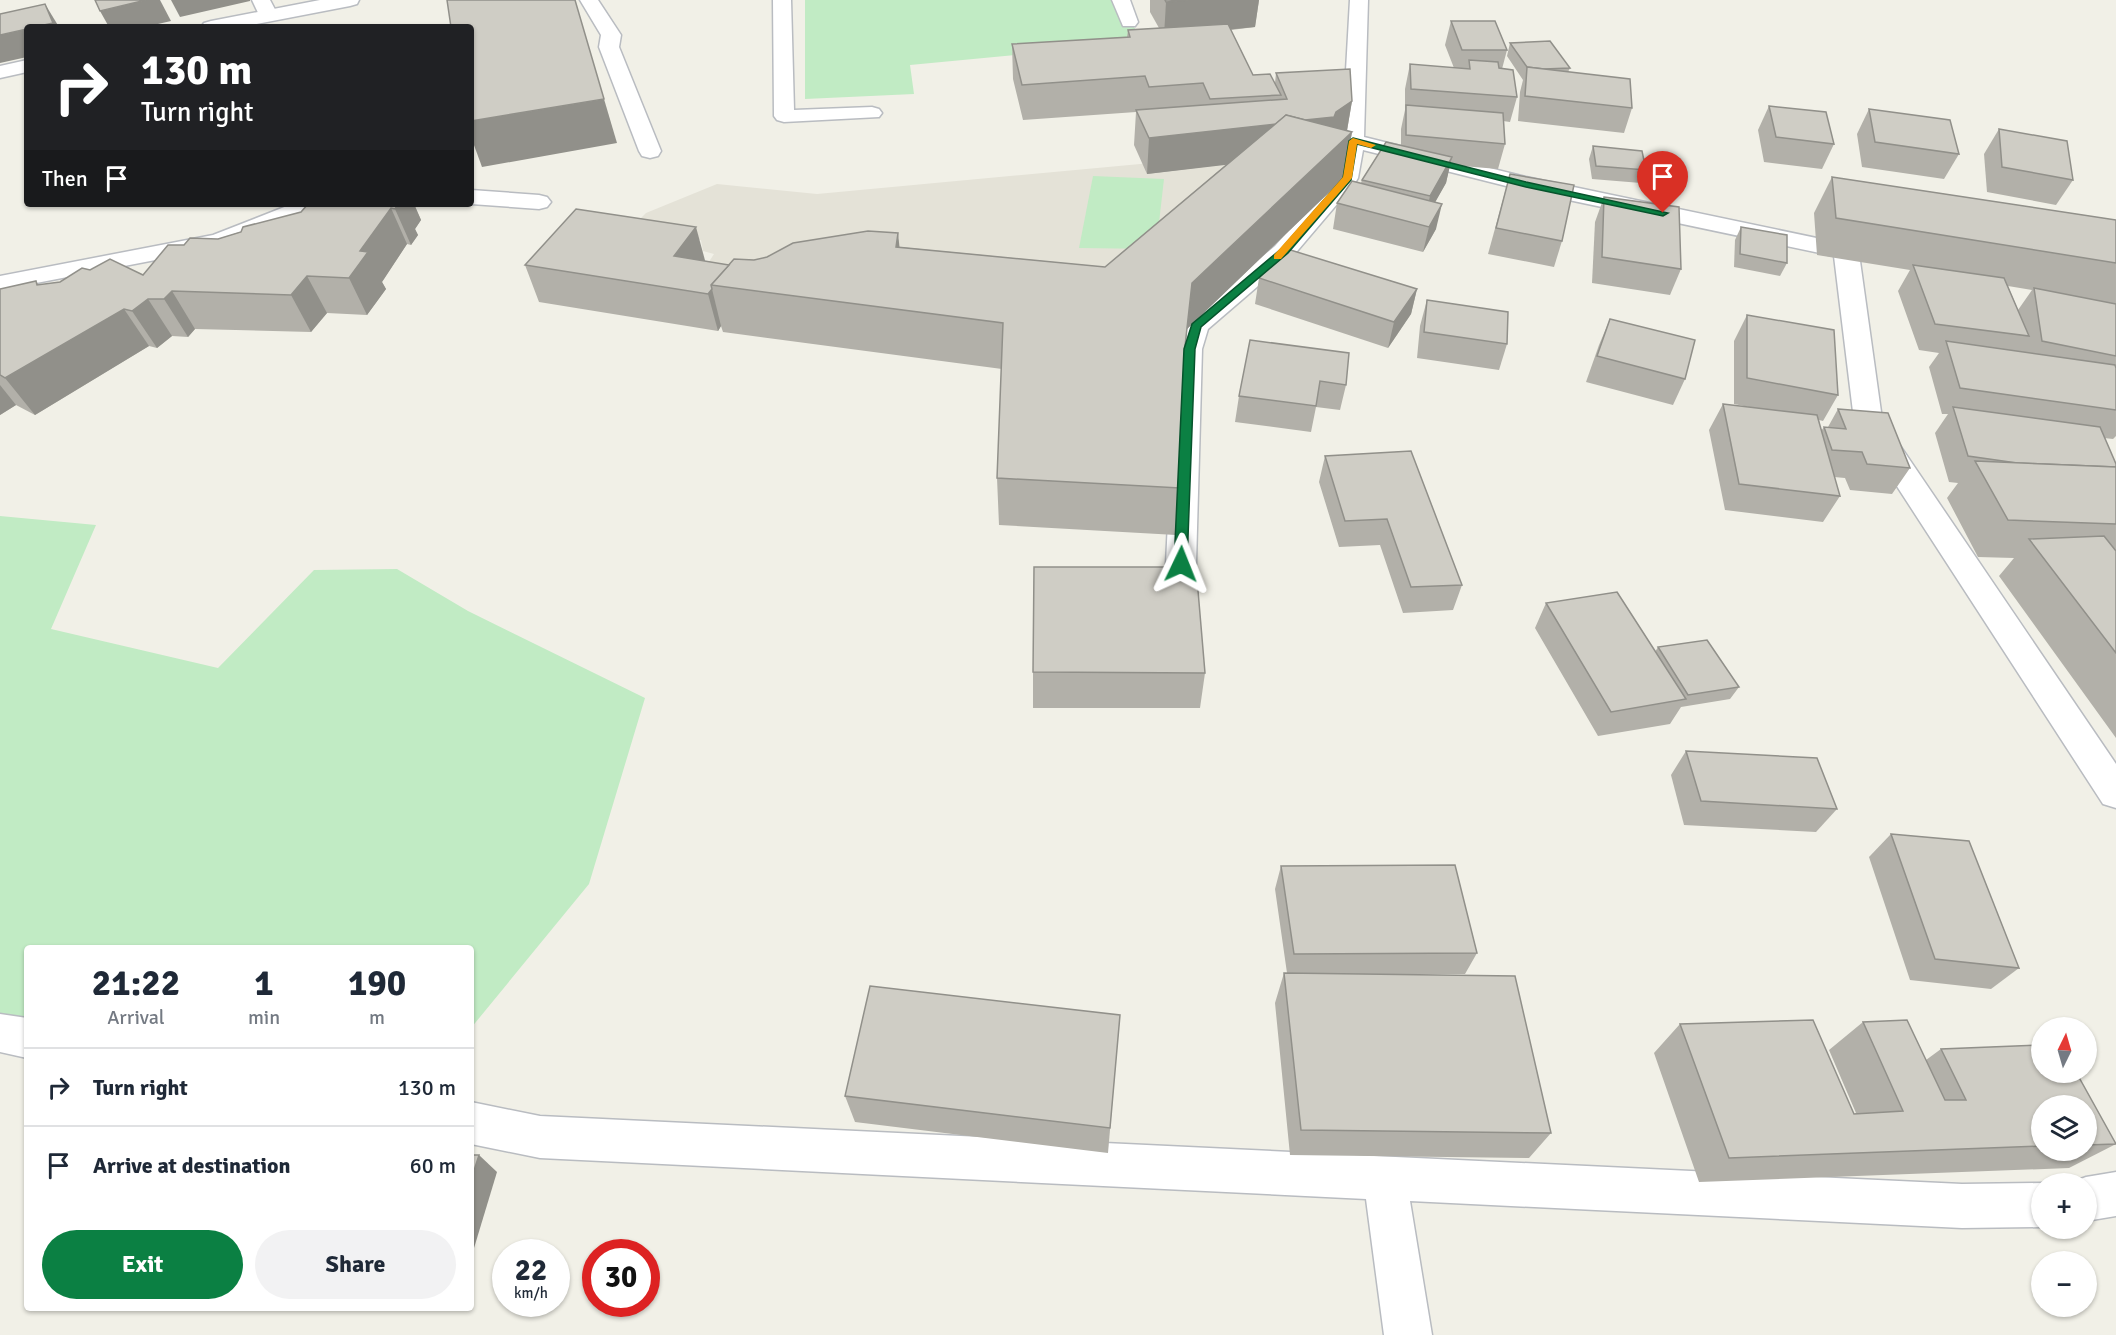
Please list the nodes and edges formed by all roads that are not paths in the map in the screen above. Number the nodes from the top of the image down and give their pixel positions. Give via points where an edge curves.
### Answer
1 (350, 0) edge
2 (589, 0) edge
3 (782, 0) edge
4 (1121, 0) edge
5 (1359, 0) edge
6 (265, 7) edge
7 (1129, 22) dead end
8 (219, 24) edge
9 (24, 67) edge
10 (0, 72) edge
11 (872, 113) dead end
12 (1353, 141) junction
13 (650, 151) dead end
14 (474, 197) edge
15 (539, 202) dead end
16 (305, 207) edge
17 (1846, 251) junction
18 (1880, 257) edge
19 (0, 283) edge
20 (1181, 564) edge
21 (2116, 793) edge
22 (0, 1034) edge
23 (24, 1038) edge
24 (474, 1124) edge
25 (1385, 1178) junction
26 (2116, 1194) edge
27 (2097, 1197) edge
28 (2031, 1205) edge
29 (1408, 1335) edge

1 - 6 street
2 - 13 street via 611,35 609,47
3 - 11 lane via 784,116
4 - 7 lane
5 - 12 street
6 - 8 street
9 - 10 street
12 - 17 street via 1526,184
12 - 20 street via 1347,178 1284,251 1196,326 1189,349
14 - 15 street
16 - 19 street via 219,241
17 - 18 street
17 - 21 street via 1868,420
22 - 23 street
24 - 25 street via 540,1137
25 - 28 street via 1962,1206
25 - 29 street
26 - 27 street

